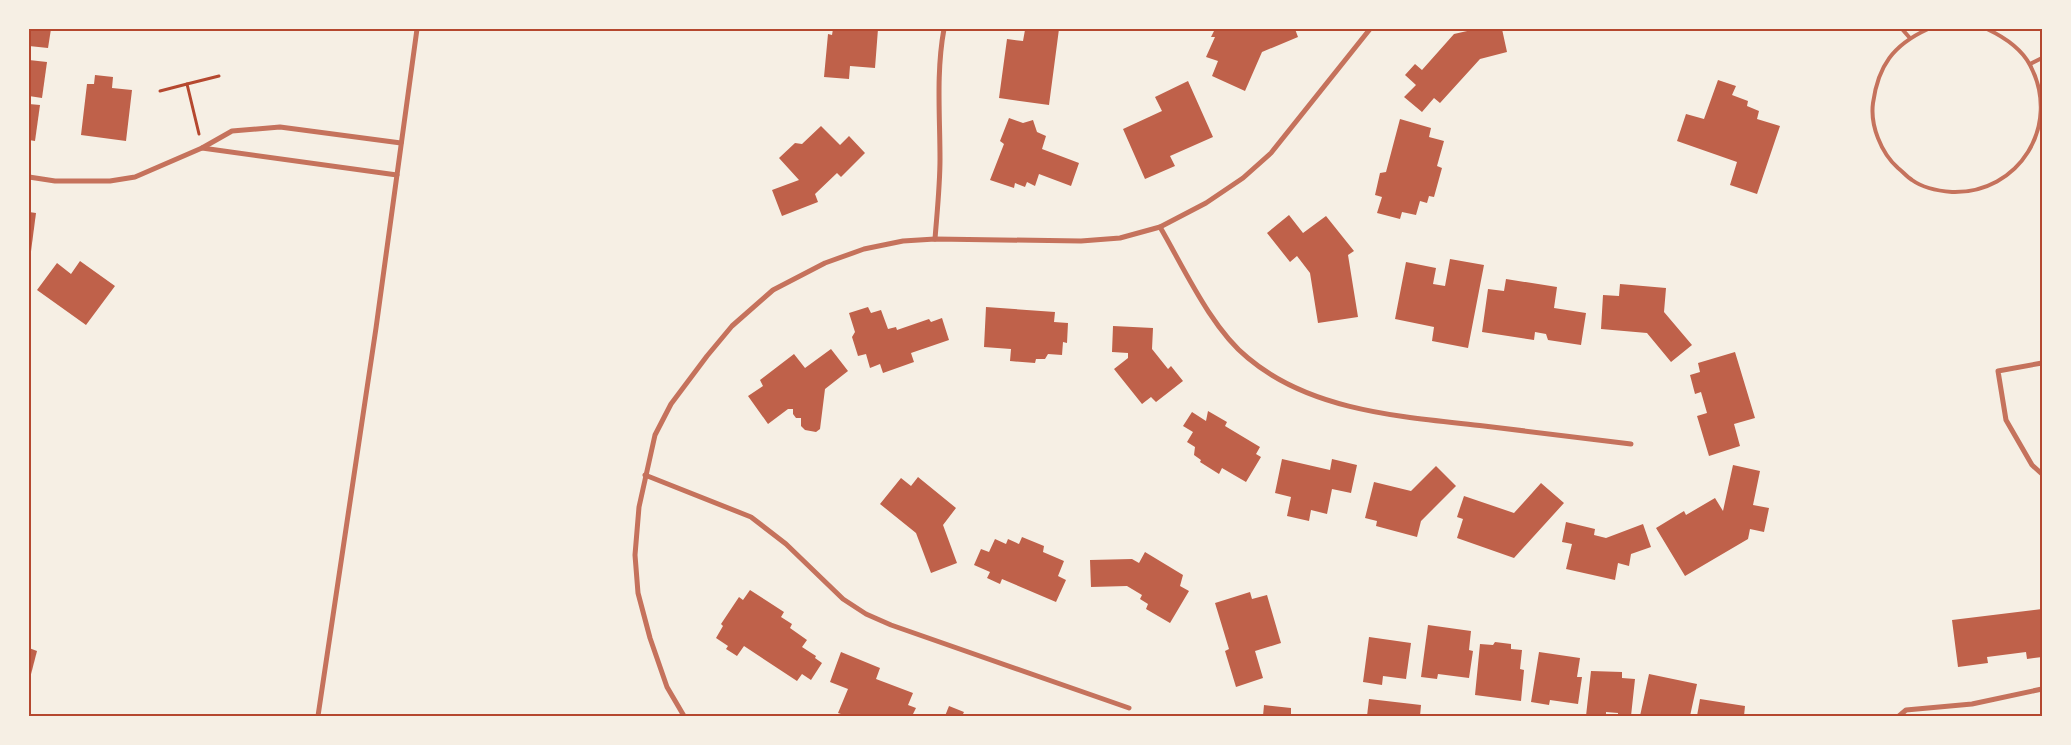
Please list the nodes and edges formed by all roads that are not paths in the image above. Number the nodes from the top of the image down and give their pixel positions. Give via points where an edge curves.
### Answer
1 (417, 29) edge
2 (944, 29) edge
3 (1370, 29) edge
4 (1902, 29) edge
5 (1928, 29) edge
6 (1988, 29) edge
7 (1909, 37) junction
8 (2042, 58) edge
9 (2030, 64) junction
10 (401, 143) junction
11 (202, 148) junction
12 (397, 175) junction
13 (29, 177) edge
14 (1160, 227) junction
15 (935, 239) junction
16 (2042, 363) edge
17 (1631, 444) dead end
18 (2042, 474) edge
19 (645, 475) junction
20 (2042, 690) edge
21 (1129, 708) dead end
22 (318, 716) edge
23 (684, 716) edge
24 (1899, 716) edge

1 - 10 street
2 - 15 street via 938,104 940,160
3 - 14 street via 1271,153 1206,204
4 - 7 lane
5 - 7 lane
6 - 9 lane via 2012,43
7 - 9 lane via 1889,57 1876,82 1872,110 1877,138 1892,163 1913,181 1940,191 1969,192 1996,183 2018,166 2034,144 2041,117 2040,90
8 - 9 lane
10 - 11 street via 280,127 232,131
10 - 12 street
11 - 12 street
11 - 13 street via 135,177 110,181
12 - 22 street
14 - 15 street via 1120,238 1080,242
14 - 17 street via 1230,340 1248,359 1287,383 1322,398 1405,417
15 - 19 street via 864,249 825,262 773,290 732,326 670,404 655,435
16 - 18 street via 1998,371 2006,420 2032,465
19 - 21 street via 751,517 786,544 843,600 866,614
19 - 23 street via 635,554 638,593 668,687
20 - 24 street via 1972,704 1906,710

